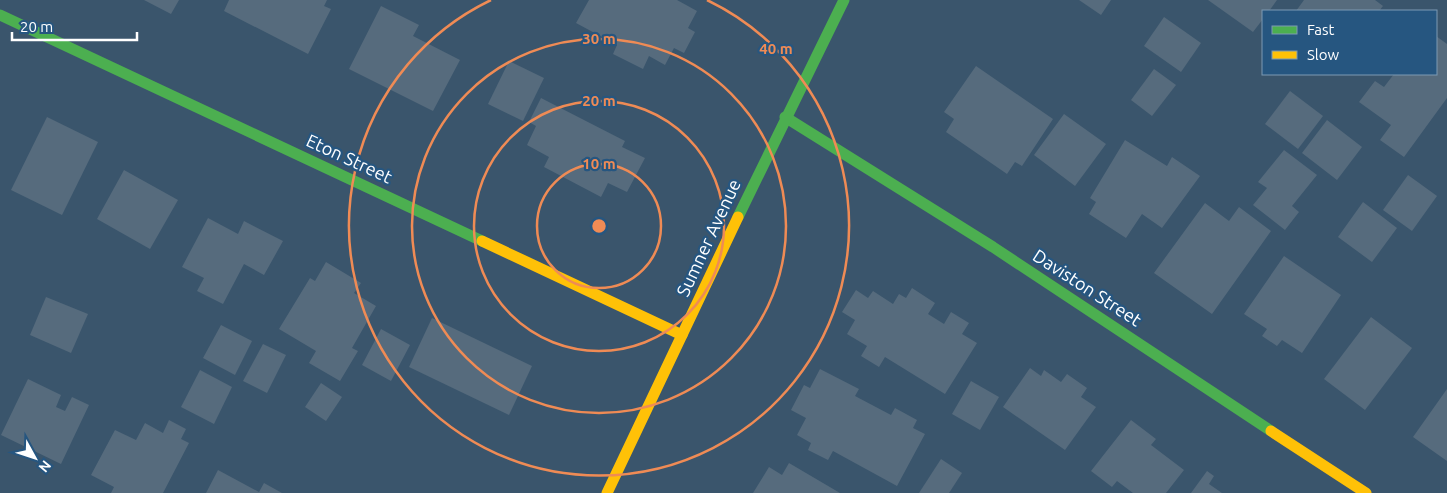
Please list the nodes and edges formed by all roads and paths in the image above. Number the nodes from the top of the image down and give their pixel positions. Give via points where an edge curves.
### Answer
1 (844, 0) edge
2 (0, 15) edge
3 (786, 117) junction
4 (682, 335) junction
5 (607, 493) edge
6 (1366, 493) edge

1 - 3 main road, Sumner Avenue
2 - 4 main road, Eton Street
3 - 4 main road, Sumner Avenue
3 - 6 main road, Daviston Street via 1002,252
4 - 5 main road, Sumner Avenue

